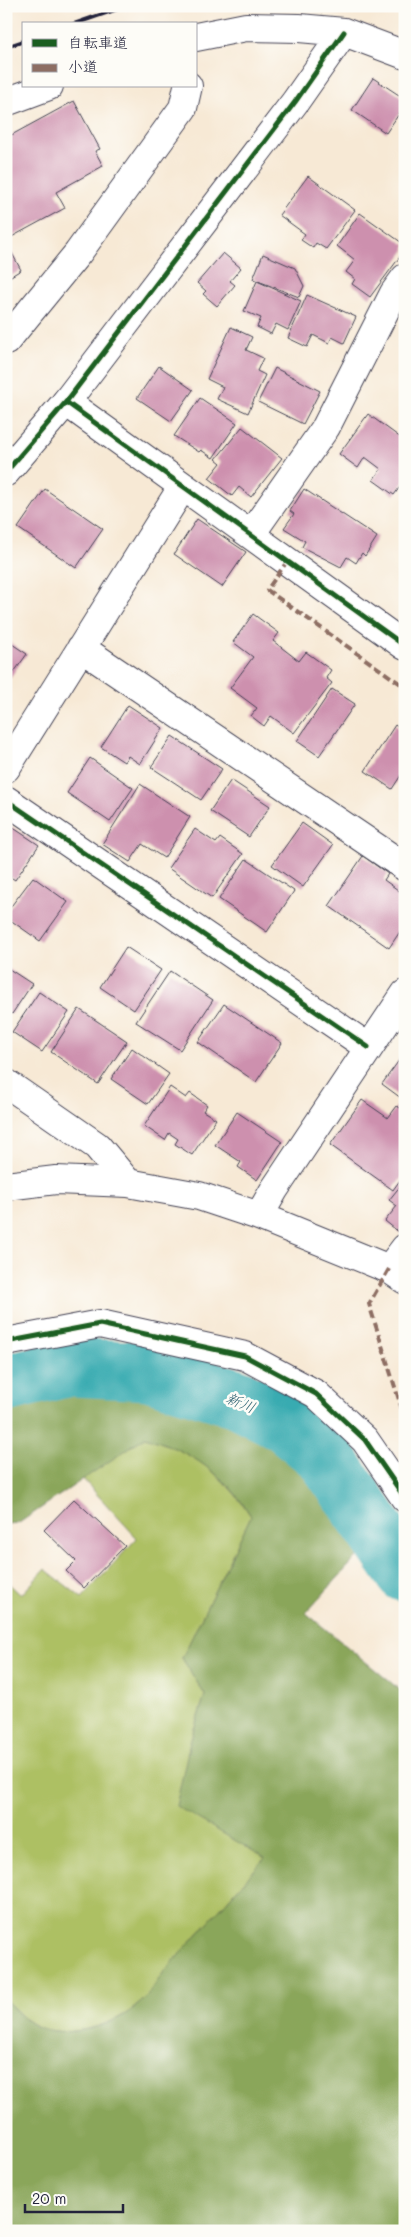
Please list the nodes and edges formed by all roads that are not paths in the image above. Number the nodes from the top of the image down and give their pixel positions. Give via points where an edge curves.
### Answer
1 (344, 32) junction
2 (198, 37) edge
3 (405, 55) edge
4 (44, 88) edge
5 (187, 88) edge
6 (6, 102) edge
7 (405, 278) edge
8 (6, 341) edge
9 (66, 402) junction
10 (6, 472) edge
11 (183, 486) junction
12 (251, 534) junction
13 (405, 646) edge
14 (81, 648) junction
15 (6, 768) edge
16 (6, 800) edge
17 (405, 867) edge
18 (405, 994) edge
19 (368, 1046) junction
20 (6, 1083) edge
21 (128, 1183) junction
22 (6, 1186) edge
23 (259, 1216) junction
24 (399, 1266) edge
25 (6, 1342) edge
26 (405, 1498) edge

1 - 2 street via 246,27
1 - 3 street
1 - 9 street via 295,102
4 - 6 street
5 - 8 street via 177,116 78,253
7 - 12 street via 394,293 326,427
9 - 10 street
9 - 11 street
11 - 12 street
11 - 14 street
12 - 13 street
14 - 15 street
14 - 17 street
16 - 19 street
18 - 19 street
19 - 23 street
20 - 21 street via 97,1146
21 - 22 street via 56,1180
21 - 23 street via 199,1196
23 - 24 street
25 - 26 street via 100,1324 245,1356 316,1394 365,1440

